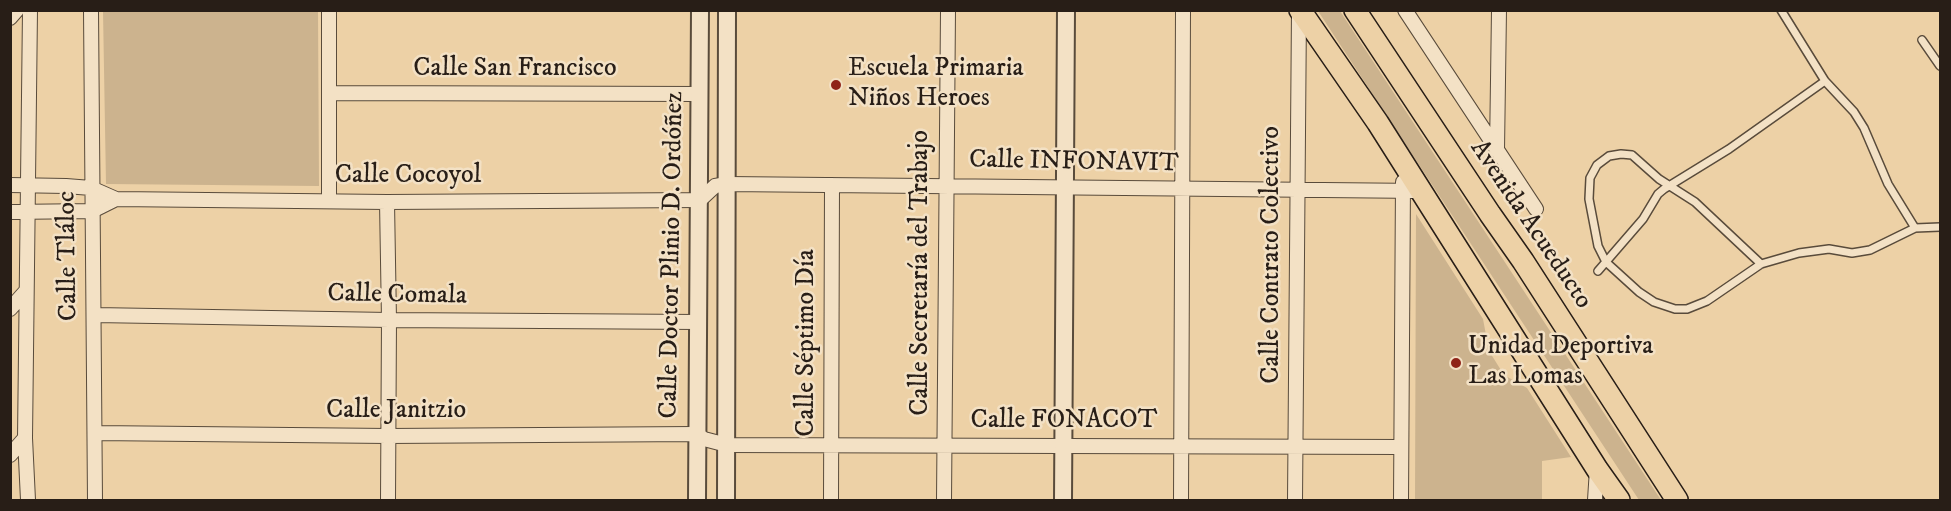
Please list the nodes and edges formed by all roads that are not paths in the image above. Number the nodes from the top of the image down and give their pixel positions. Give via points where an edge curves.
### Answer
1 (17, 10) edge
2 (30, 10) edge
3 (91, 10) edge
4 (329, 10) edge
5 (700, 10) edge
6 (727, 10) edge
7 (948, 10) edge
8 (1066, 10) edge
9 (1183, 10) edge
10 (1300, 10) edge
11 (1355, 10) edge
12 (1499, 10) edge
13 (1781, 10) edge
14 (1405, 11) edge
15 (10, 18) edge
16 (1922, 40) dead end
17 (1941, 66) edge
18 (700, 71) junction
19 (726, 72) junction
20 (1825, 81) junction
21 (329, 93) junction
22 (700, 94) junction
23 (1497, 150) junction
24 (727, 184) junction
25 (832, 185) junction
26 (10, 186) edge
27 (28, 186) junction
28 (946, 186) junction
29 (1669, 186) junction
30 (1065, 187) junction
31 (91, 188) junction
32 (1182, 189) junction
33 (1298, 190) junction
34 (1412, 191) junction
35 (116, 199) junction
36 (700, 200) junction
37 (329, 201) junction
38 (387, 202) junction
39 (1536, 209) dead end
40 (92, 211) junction
41 (10, 212) edge
42 (27, 213) junction
43 (1941, 227) edge
44 (1915, 228) junction
45 (1606, 262) junction
46 (1761, 264) junction
47 (1598, 271) dead end
48 (26, 291) junction
49 (10, 309) edge
50 (94, 315) junction
51 (389, 320) junction
52 (699, 322) junction
53 (95, 433) junction
54 (696, 434) junction
55 (388, 436) junction
56 (25, 438) junction
57 (727, 445) junction
58 (831, 445) junction
59 (944, 446) junction
60 (1063, 446) junction
61 (1181, 446) junction
62 (1296, 447) junction
63 (1401, 447) junction
64 (10, 455) edge
65 (1597, 469) junction
66 (28, 501) edge
67 (95, 501) edge
68 (388, 501) edge
69 (697, 501) edge
70 (726, 501) edge
71 (831, 501) edge
72 (944, 501) edge
73 (1063, 501) edge
74 (1181, 501) edge
75 (1295, 501) edge
76 (1401, 501) edge
77 (1595, 501) edge
78 (1619, 501) edge
79 (1677, 501) edge

1 - 15 street
2 - 27 street
3 - 31 street, Calle Tláloc
4 - 21 street
5 - 18 street, Calle Doctor Plinio D. Ordóñez
6 - 19 street, Calle Doctor Plinio D. Ordóñez
7 - 28 street, Calle Secretaría del Trabajo
8 - 30 street
9 - 32 street
10 - 33 street, Calle Contrato Colectivo
10 - 34 main road via 1403,162
11 - 79 main road, Avenida Acueducto
12 - 23 street
13 - 20 lane
14 - 23 street
16 - 17 lane
18 - 19 street
18 - 22 street, Calle Doctor Plinio D. Ordóñez
19 - 24 street, Calle Doctor Plinio D. Ordóñez
20 - 29 lane
20 - 44 lane via 1864,128 1888,184
21 - 22 street, Calle San Francisco
21 - 37 street
22 - 36 street, Calle Doctor Plinio D. Ordóñez
23 - 39 street
24 - 25 street, Calle INFONAVIT
24 - 36 street via 715,186
24 - 57 street, Calle Doctor Plinio D. Ordóñez
25 - 28 street, Calle INFONAVIT
25 - 58 street, Calle Séptimo Día
26 - 27 street, Calle Cocoyol
27 - 31 street, Calle Cocoyol
27 - 42 street
28 - 30 street, Calle INFONAVIT
28 - 59 street, Calle Secretaría del Trabajo
29 - 45 lane via 1658,194 1643,219
29 - 45 lane via 1632,155 1609,156 1597,165 1590,178 1589,199 1598,246
29 - 46 lane via 1695,202
30 - 32 street, Calle INFONAVIT
30 - 60 street
31 - 35 street, Calle Cocoyol
31 - 40 street, Calle Tláloc
32 - 33 street, Calle INFONAVIT
32 - 61 street
33 - 34 street, Calle INFONAVIT
33 - 62 street, Calle Contrato Colectivo
34 - 63 street
34 - 65 main road
35 - 37 street, Calle Cocoyol
35 - 40 street, Calle Cocoyol
36 - 38 street, Calle Cocoyol
36 - 52 street, Calle Doctor Plinio D. Ordóñez
37 - 38 street, Calle Cocoyol
38 - 51 street
40 - 42 street
40 - 50 street, Calle Tláloc
41 - 42 street
42 - 48 street
43 - 44 lane
44 - 46 lane via 1870,250 1819,250
45 - 46 lane via 1654,302 1681,309 1707,301
45 - 47 lane
48 - 49 street
48 - 56 street
50 - 51 street, Calle Comala
50 - 53 street, Calle Tláloc
51 - 52 street, Calle Comala
51 - 55 street
52 - 54 street, Calle Doctor Plinio D. Ordóñez
53 - 55 street, Calle Janitzio
53 - 67 street, Calle Tláloc
54 - 55 street, Calle Janitzio
54 - 57 street, Calle FONACOT
54 - 69 street, Calle Doctor Plinio D. Ordóñez
55 - 68 street
56 - 64 street
56 - 66 street
57 - 58 street, Calle FONACOT
57 - 70 street, Calle Doctor Plinio D. Ordóñez
58 - 59 street, Calle FONACOT
58 - 71 street, Calle Séptimo Día
59 - 60 street, Calle FONACOT
59 - 72 street, Calle Secretaría del Trabajo
60 - 61 street, Calle FONACOT
60 - 73 street
61 - 62 street, Calle FONACOT
61 - 74 street
62 - 63 street, Calle FONACOT
62 - 75 street, Calle Contrato Colectivo
63 - 76 street
65 - 77 street
65 - 78 main road

